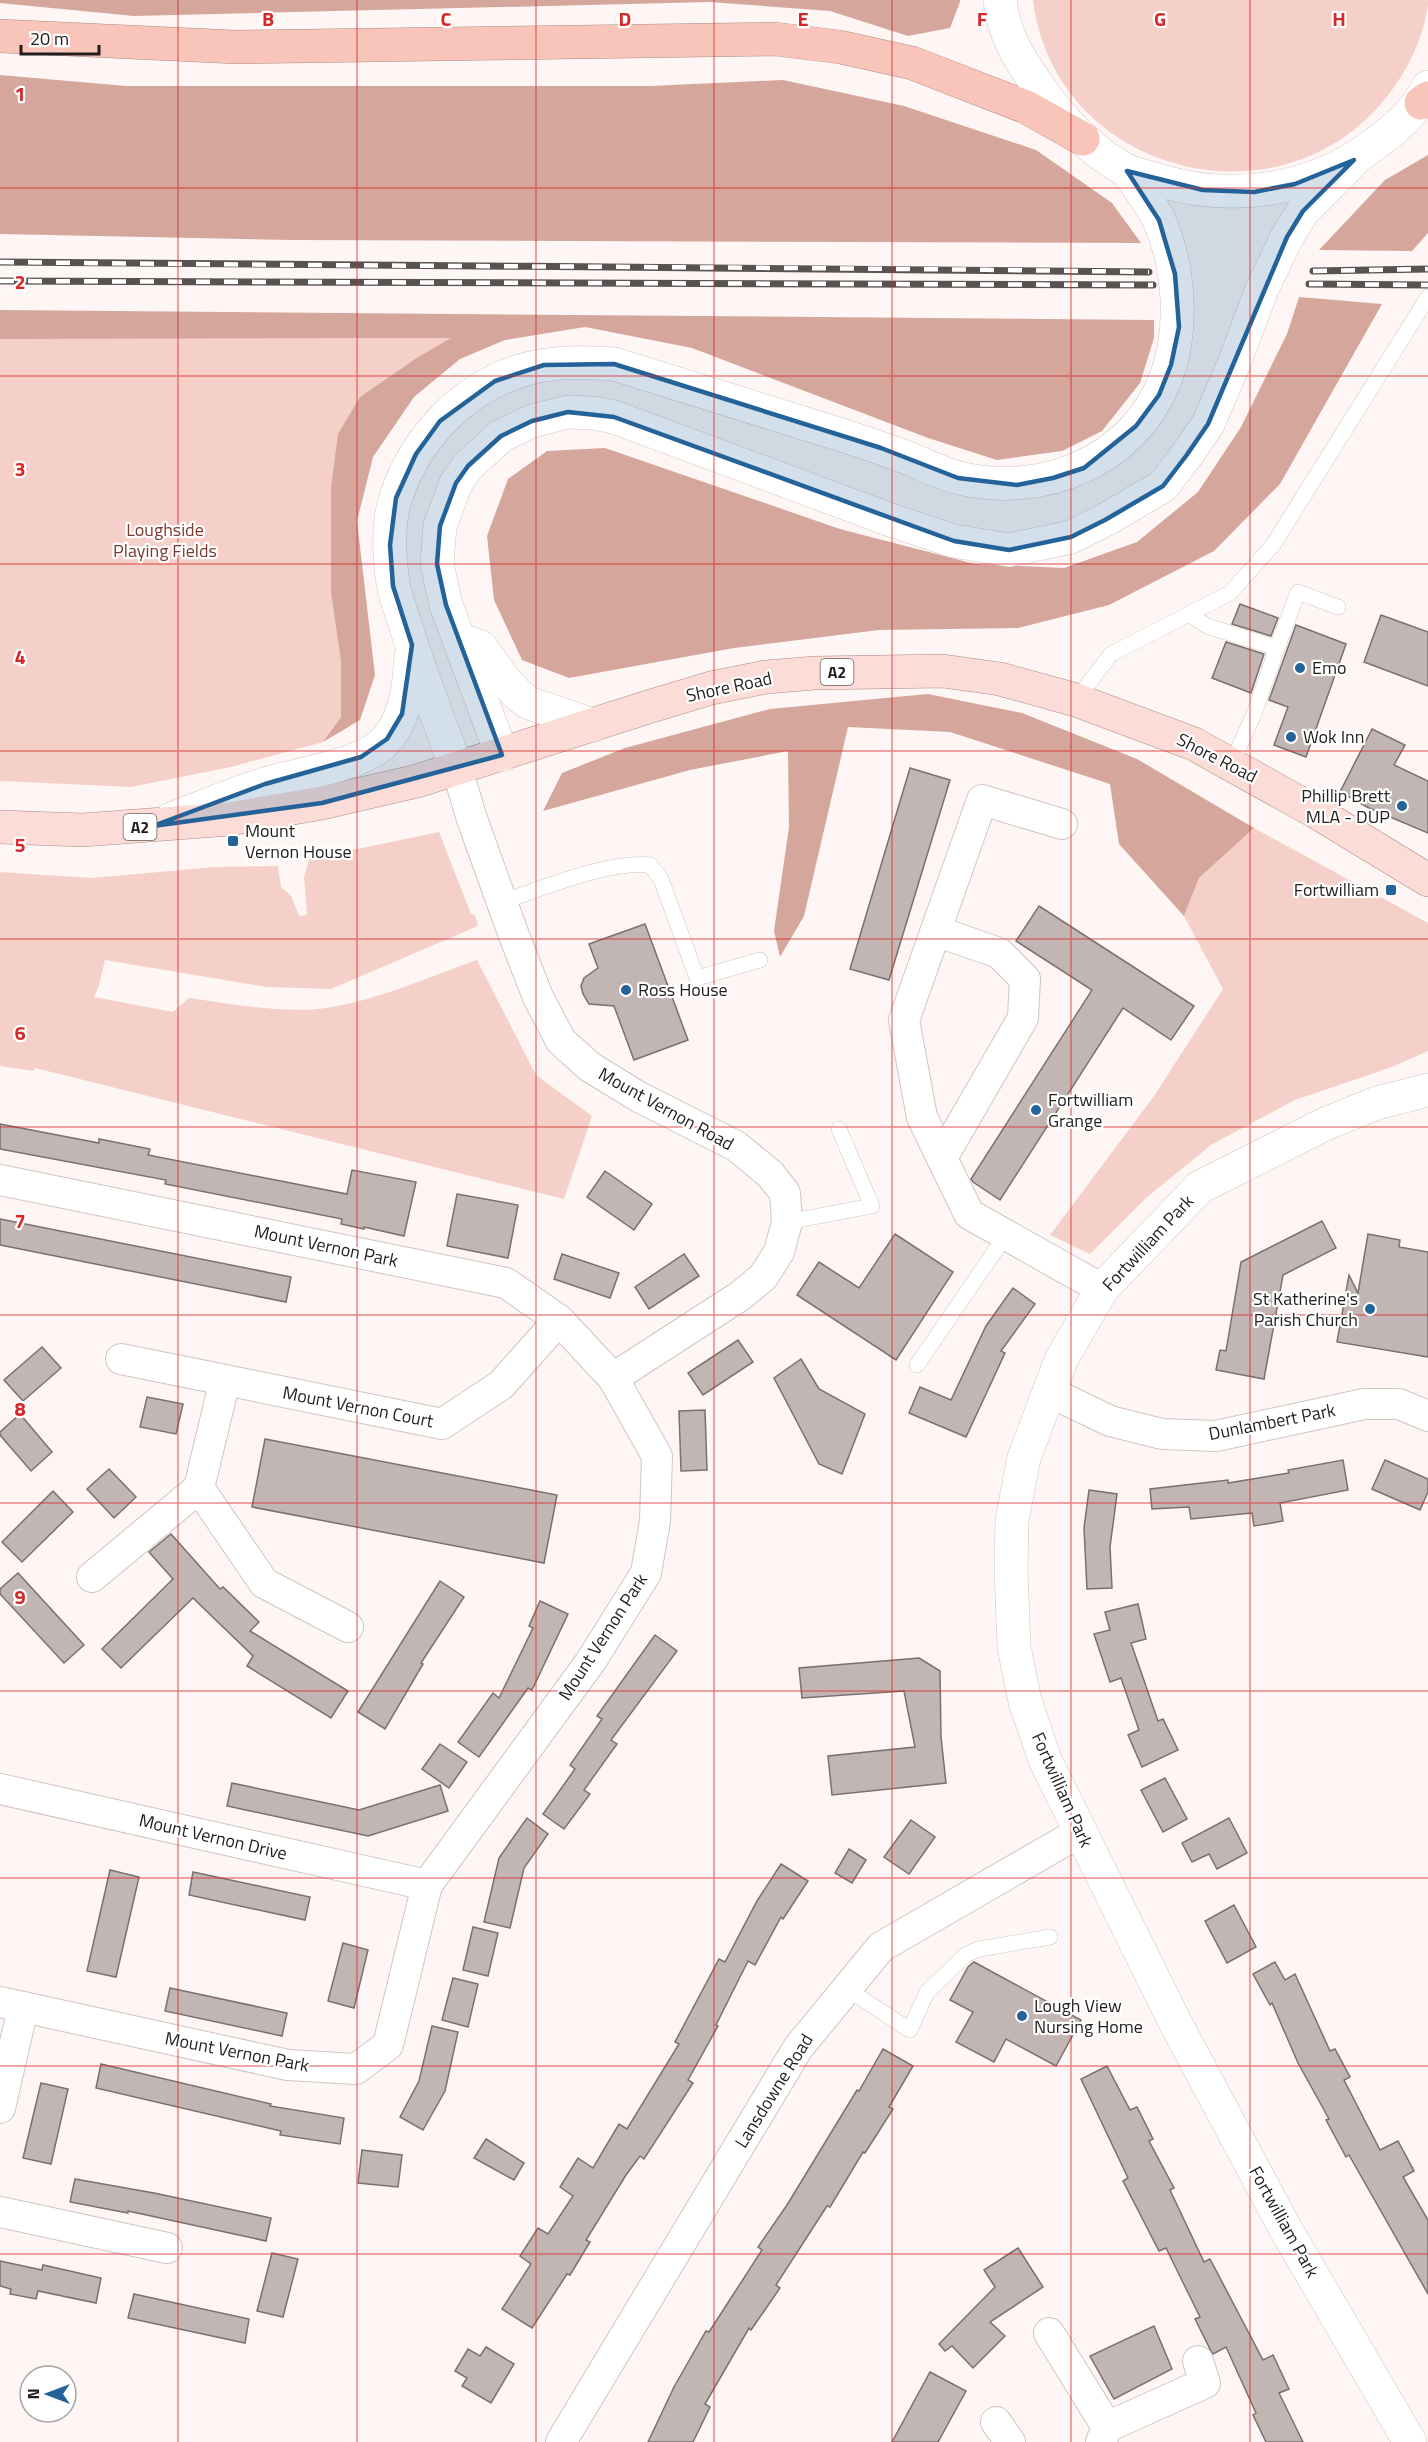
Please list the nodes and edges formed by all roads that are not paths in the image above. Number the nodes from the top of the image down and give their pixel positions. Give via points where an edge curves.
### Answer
1 (1000, 0) edge
2 (0, 36) edge
3 (1426, 96) edge
4 (1083, 139) junction
5 (1354, 160) junction
6 (1127, 171) junction
7 (1428, 297) edge
8 (1338, 608) dead end
9 (1189, 614) junction
10 (459, 639) junction
11 (412, 645) junction
12 (1277, 648) junction
13 (1076, 700) junction
14 (592, 725) junction
15 (502, 755) junction
16 (1232, 764) junction
17 (457, 768) junction
18 (1062, 824) dead end
19 (153, 826) junction
20 (0, 827) edge
21 (1428, 880) edge
22 (501, 902) junction
23 (936, 931) junction
24 (760, 960) dead end
25 (1428, 1090) edge
26 (839, 1129) dead end
27 (942, 1158) junction
28 (0, 1180) edge
29 (787, 1222) junction
30 (1006, 1235) junction
31 (1102, 1289) junction
32 (559, 1320) junction
33 (122, 1359) dead end
34 (916, 1365) dead end
35 (613, 1378) junction
36 (225, 1380) junction
37 (1050, 1392) junction
38 (1428, 1416) edge
39 (199, 1488) junction
40 (92, 1577) dead end
41 (348, 1627) dead end
42 (0, 1789) edge
43 (1080, 1833) junction
44 (427, 1885) junction
45 (1050, 1937) dead end
46 (847, 1989) junction
47 (11, 2005) edge
48 (0, 2108) edge
49 (0, 2212) edge
50 (167, 2248) dead end
51 (1049, 2333) dead end
52 (1198, 2361) dead end
53 (1104, 2435) edge
54 (561, 2442) edge
55 (1410, 2442) edge

1 - 4 street via 1002,20 1018,59 1052,107
2 - 4 highway via 236,47 775,39 840,46 912,63 1026,107
3 - 5 street via 1398,126
4 - 6 street
5 - 6 street via 1295,184 1254,192 1203,190
5 - 10 street via 1304,211 1287,237 1209,423 1163,486 1105,520 1071,537 1009,550 954,541 614,417 568,412 532,421 501,436 468,466 456,483 440,526 437,564
6 - 11 street via 1159,220 1175,274 1179,327 1160,394 1136,426 1107,453 1084,468 1053,478 1017,485 986,482 958,478 881,448 614,364 580,362 523,370 467,397 440,422 416,454 396,498 390,545 393,586
7 - 9 lane via 1273,544 1230,593
8 - 12 lane via 1298,592
9 - 12 lane via 1207,626
9 - 13 lane via 1111,654
10 - 14 street via 481,647 502,677 529,703
10 - 15 street
11 - 17 street
11 - 19 street via 409,687 402,714 387,739 361,757 265,784
12 - 16 lane
13 - 14 main road, Shore Road / A2 via 1000,679 943,671 816,673 766,677 711,688
13 - 16 main road, Shore Road / A2 via 1194,744
14 - 15 main road, Shore Road / A2
15 - 17 main road, Shore Road / A2
16 - 21 main road, Shore Road / A2
17 - 19 main road, Shore Road / A2 via 322,803 230,819
17 - 22 street, Mount Vernon Road
18 - 23 street via 982,800
19 - 20 main road, Shore Road / A2 via 83,830
22 - 24 lane via 605,869 650,865 661,879 697,978
22 - 29 street, Mount Vernon Road via 538,996 561,1041 590,1067 639,1097 736,1146 785,1192
23 - 27 street via 904,1020 922,1117
23 - 27 street via 999,953 1025,979 1023,1018
25 - 31 street, Fortwilliam Park via 1377,1103 1325,1124 1200,1187
26 - 29 lane via 872,1206
27 - 30 street via 969,1214
28 - 32 street, Mount Vernon Park via 506,1283
29 - 35 street, Mount Vernon Road via 779,1252 763,1277
30 - 31 street
30 - 34 lane
31 - 37 street, Fortwilliam Park via 1061,1360
32 - 35 street, Mount Vernon Park
32 - 36 street, Mount Vernon Court via 501,1384 442,1424
33 - 36 street, Mount Vernon Court
35 - 44 street, Mount Vernon Park via 657,1456 655,1521 646,1573 591,1661
36 - 39 street
37 - 38 street, Dunlambert Park via 1110,1421 1162,1434 1216,1436 1364,1404 1399,1404
37 - 43 street, Fortwilliam Park via 1024,1458 1012,1520 1014,1647 1024,1701 1044,1760
39 - 40 street
39 - 41 street via 264,1583
42 - 44 street, Mount Vernon Drive
43 - 46 street, Lansdowne Road via 880,1947
43 - 55 street, Fortwilliam Park via 1285,2228
44 - 47 street, Mount Vernon Park via 388,2045 356,2069 288,2065
45 - 46 lane via 967,1954 927,1992 910,2030
46 - 54 street, Lansdowne Road via 798,2048
47 - 48 street
49 - 50 street
51 - 53 street
52 - 53 street via 1205,2383

